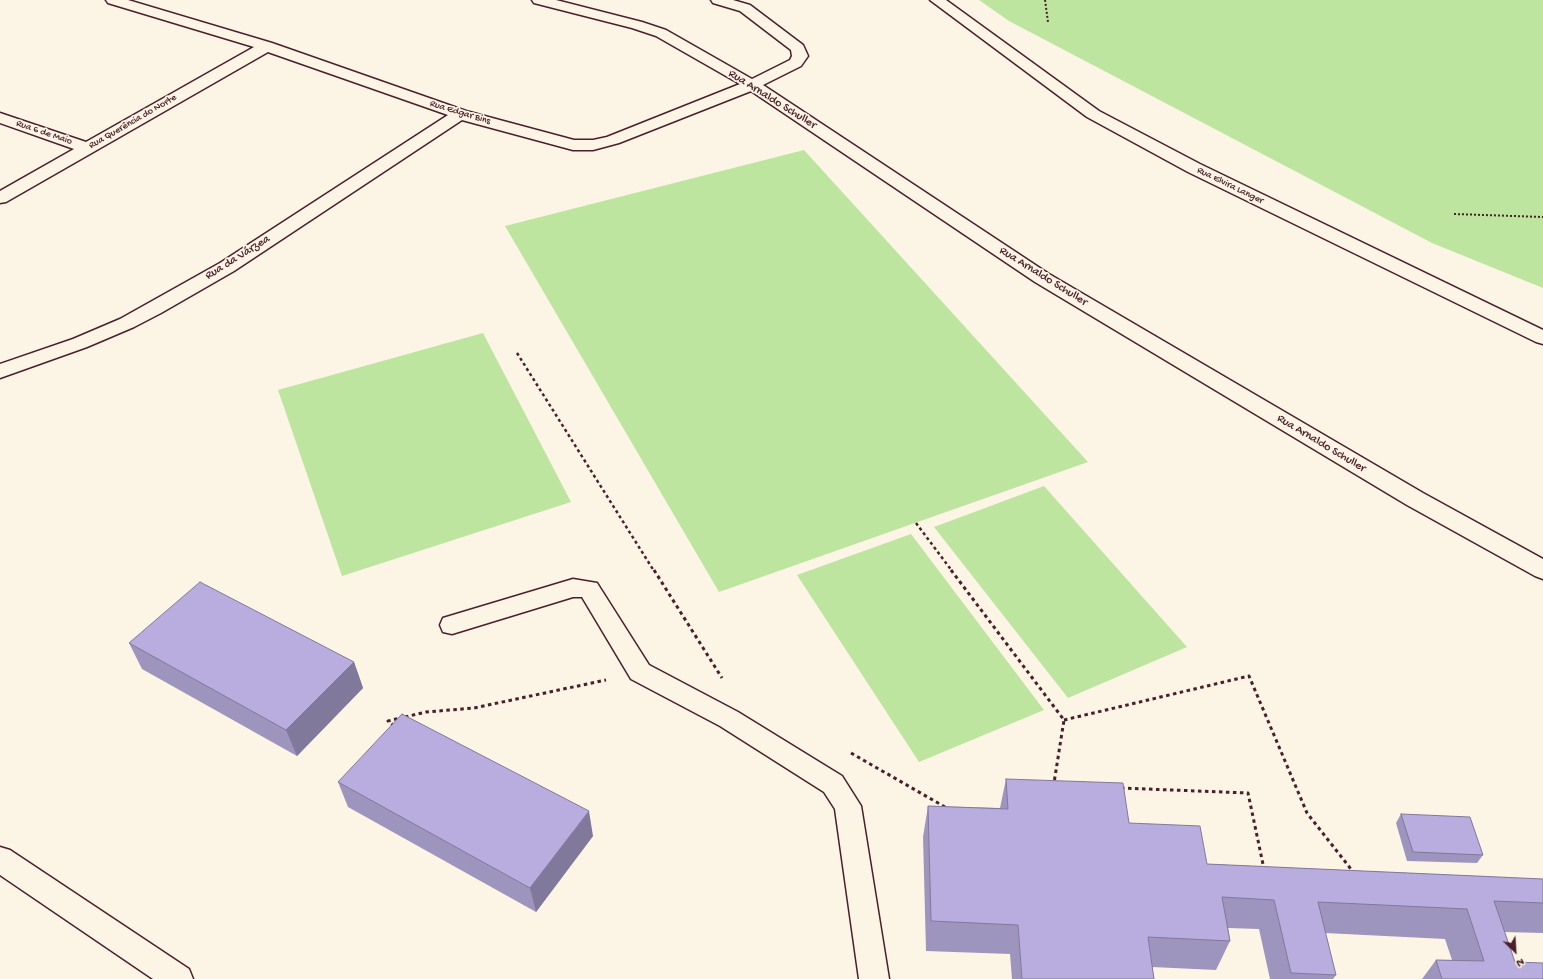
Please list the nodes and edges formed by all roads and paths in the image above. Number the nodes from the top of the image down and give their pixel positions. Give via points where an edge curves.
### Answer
1 (112, 0) edge
2 (540, 0) edge
3 (718, 0) edge
4 (937, 0) edge
5 (1045, 0) edge
6 (744, 4) edge
7 (1048, 22) dead end
8 (267, 46) junction
9 (752, 85) junction
10 (460, 114) junction
11 (0, 118) edge
12 (87, 148) junction
13 (0, 198) edge
14 (1454, 214) dead end
15 (1543, 217) edge
16 (1543, 338) edge
17 (517, 353) dead end
18 (0, 371) edge
19 (916, 523) dead end
20 (1543, 570) edge
21 (452, 624) dead end
22 (724, 681) dead end
23 (1064, 720) junction
24 (1062, 785) edge
25 (1116, 788) edge
26 (0, 859) edge
27 (1265, 872) edge
28 (1359, 879) edge
29 (178, 979) edge
30 (874, 979) edge

1 - 8 street, Rua Edgar Bins
2 - 9 street, Rua Arnaldo Schuller via 661,33
3 - 6 street
4 - 16 street, Rua Elvira Langer via 1093,114 1194,168
5 - 7 path
6 - 9 street, Rua Edgar Bins via 798,48 800,56 796,63
8 - 10 street, Rua Edgar Bins
8 - 12 street, Rua Querência do Norte
9 - 10 street, Rua Edgar Bins via 613,140 593,145 573,145
9 - 20 street, Rua Arnaldo Schuller via 1042,278 1415,499
10 - 18 street, Rua da Várzea via 227,266 154,310 107,332
11 - 12 street, Rua 6 de Maio
12 - 13 street, Rua Querência do Norte
14 - 15 path
17 - 22 path
19 - 23 path
21 - 30 street via 574,588 589,589 640,672 729,719 833,784 848,806
23 - 24 path via 1054,785
23 - 28 path via 1249,676 1306,813
25 - 27 path via 1248,793
26 - 29 street

